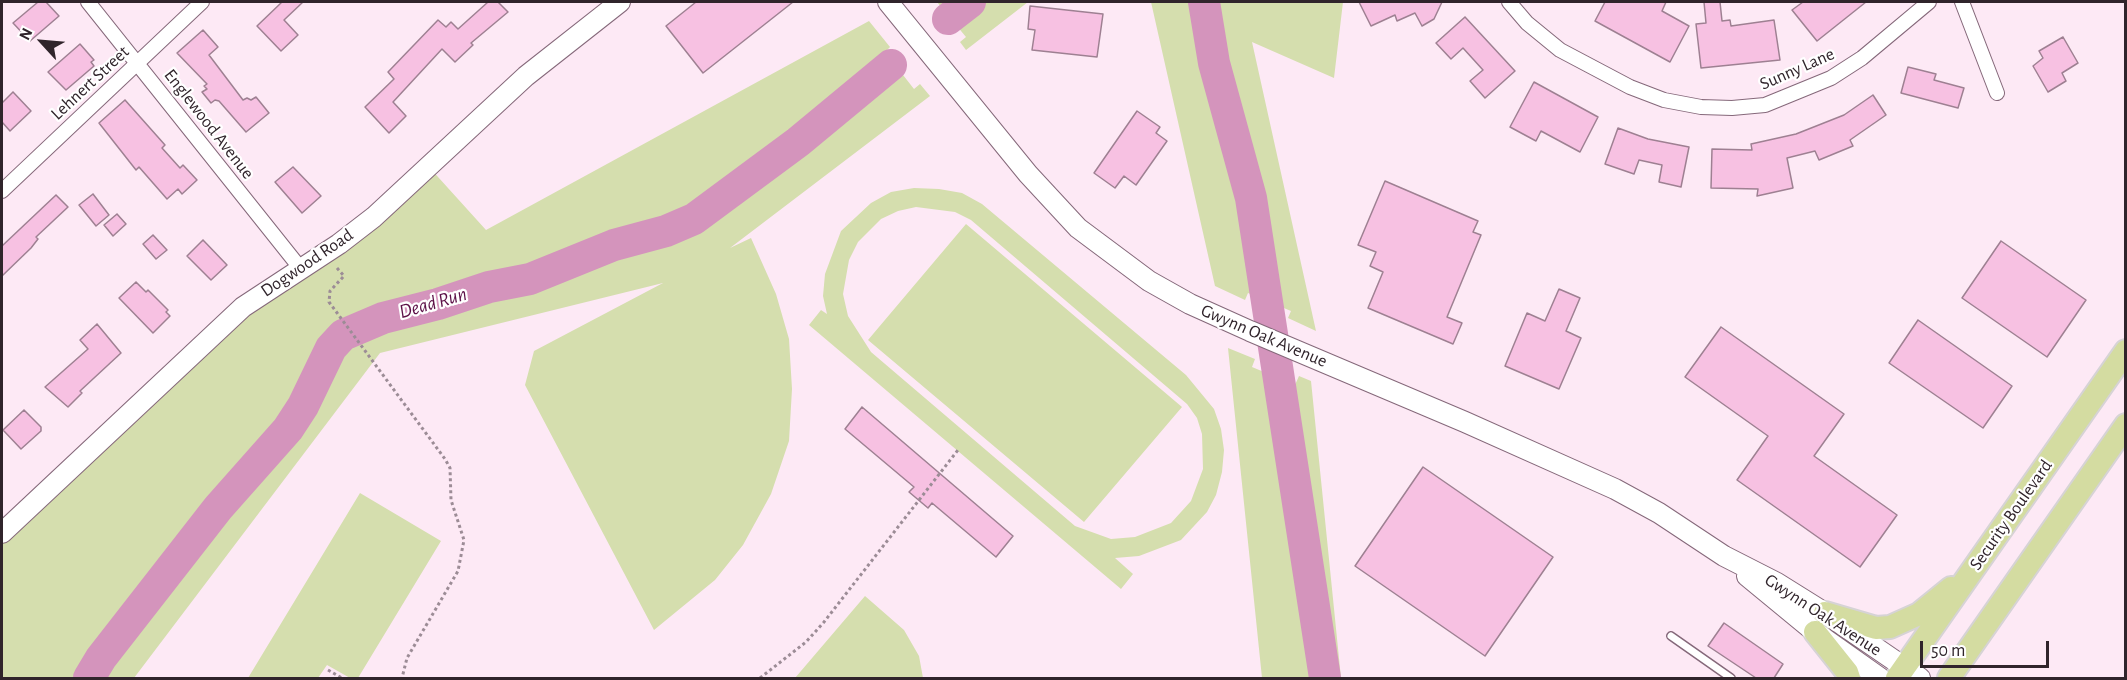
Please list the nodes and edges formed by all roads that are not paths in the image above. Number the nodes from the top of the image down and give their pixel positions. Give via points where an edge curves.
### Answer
1 (88, 2) edge
2 (202, 2) edge
3 (620, 2) edge
4 (888, 2) edge
5 (1509, 2) edge
6 (1929, 2) edge
7 (1962, 2) edge
8 (137, 63) junction
9 (1997, 93) dead end
10 (2, 191) edge
11 (301, 269) junction
12 (2126, 351) edge
13 (2126, 425) edge
14 (2, 533) edge
15 (1973, 570) junction
16 (1820, 622) junction
17 (1671, 636) dead end
18 (1907, 675) edge
19 (1731, 678) edge
20 (1849, 678) edge
21 (1880, 678) edge
22 (1949, 678) edge

1 - 8 street, Englewood Avenue
2 - 8 street, Lehnert Street
3 - 11 street, Dogwood Road via 526,76 374,217
4 - 16 street, Gwynn Oak Avenue via 1028,174 1078,228 1149,281 1250,331 1615,489 1659,513
5 - 6 street, Sunny Lane via 1560,50 1630,87 1664,100 1732,108 1766,105 1832,78
7 - 9 street
8 - 10 street, Lehnert Street
8 - 11 street, Englewood Avenue
11 - 14 street, Dogwood Road via 273,285 213,334
12 - 15 main road, Security Boulevard
13 - 22 main road
15 - 16 main road via 1919,614 1891,627
15 - 18 main road, Security Boulevard
16 - 18 street, Gwynn Oak Avenue
16 - 20 main road
16 - 21 street, Gwynn Oak Avenue
17 - 19 lane

